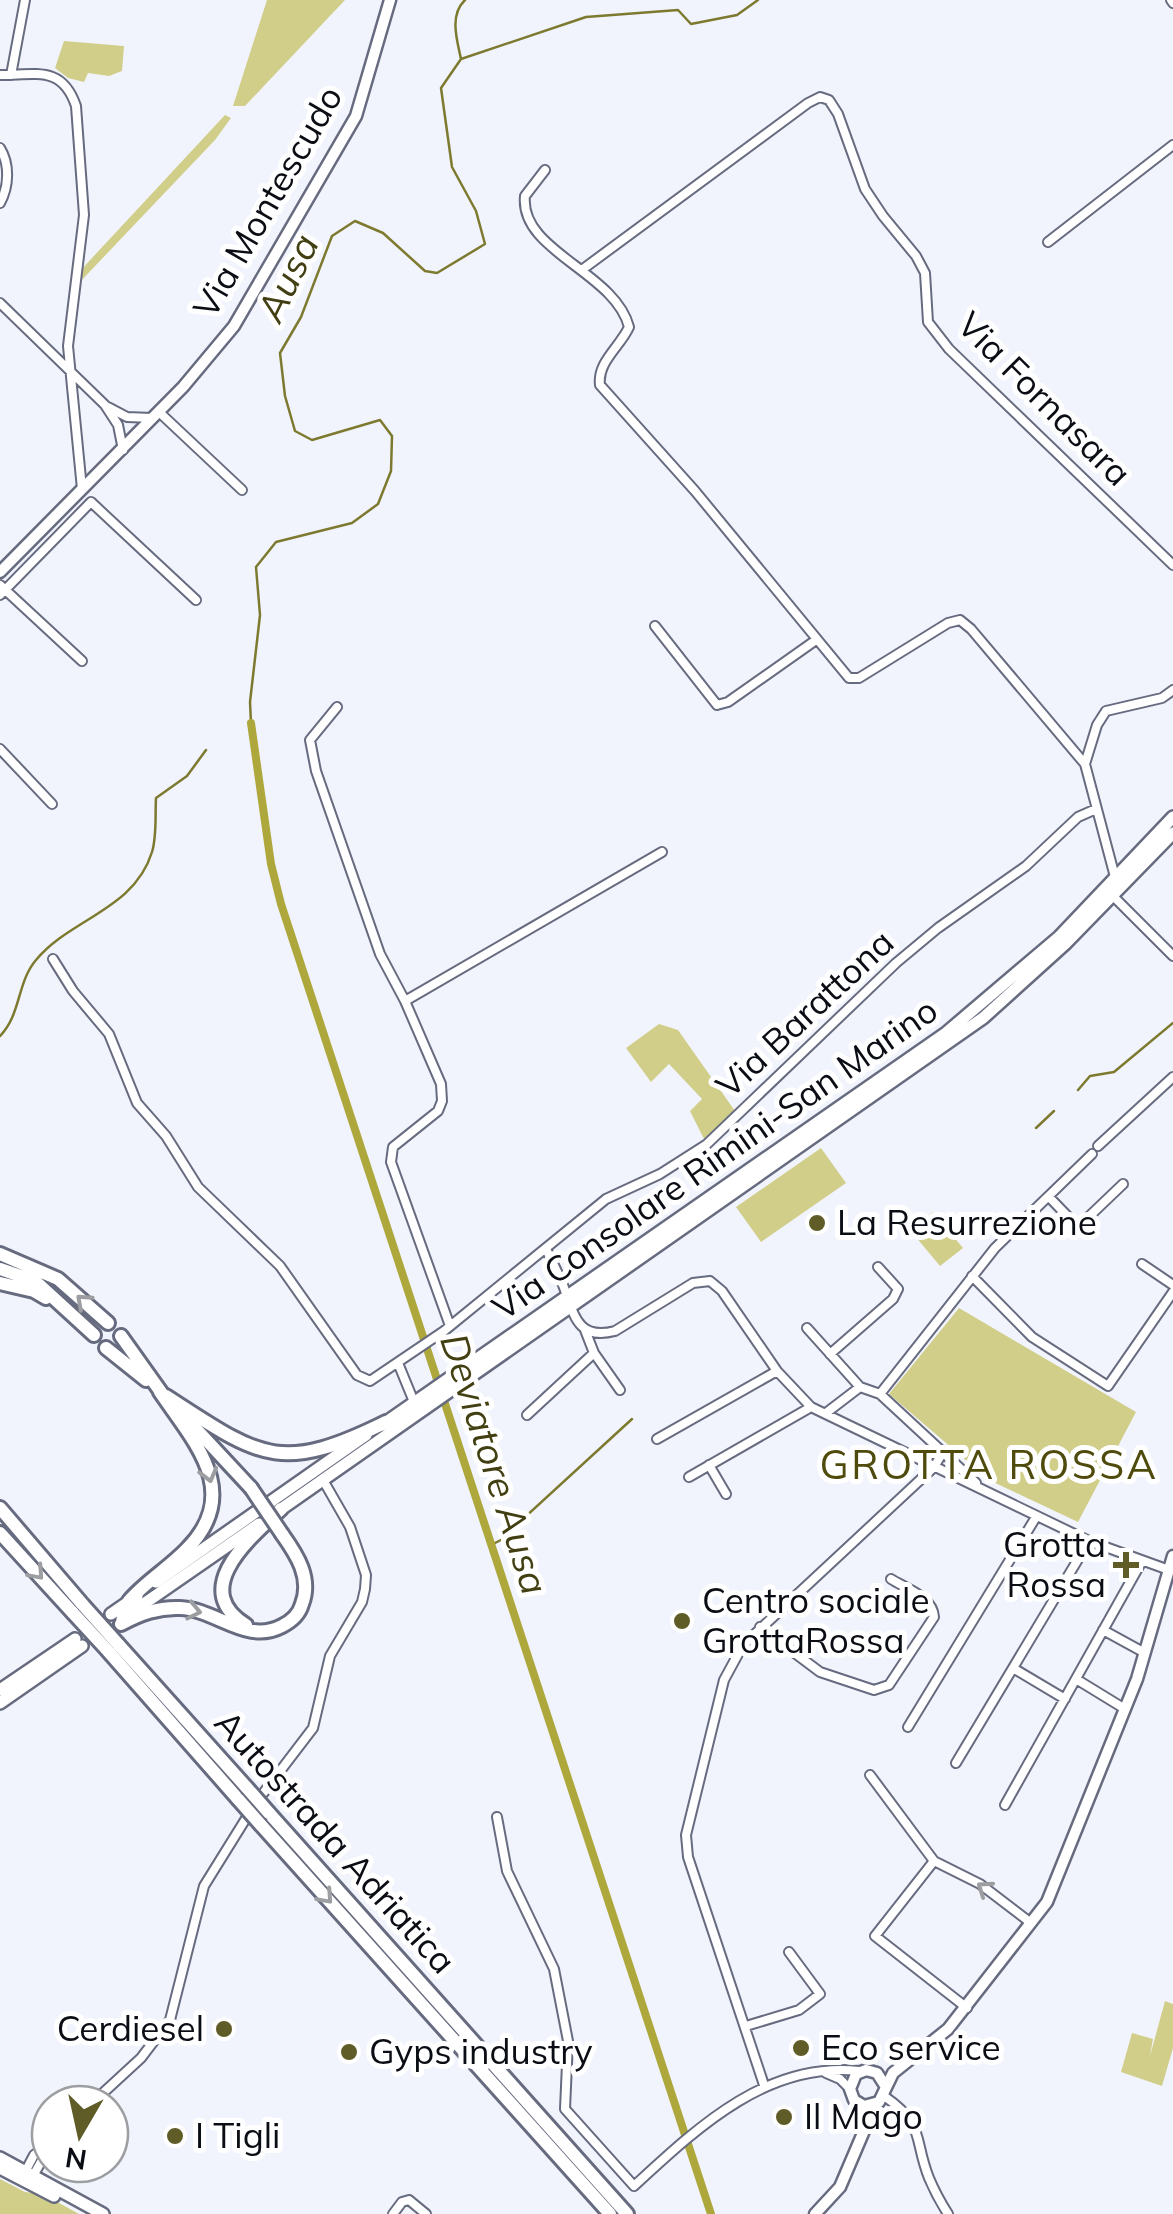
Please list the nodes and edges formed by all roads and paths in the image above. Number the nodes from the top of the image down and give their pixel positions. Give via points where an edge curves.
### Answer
1 (25, 0) edge
2 (390, 0) edge
3 (0, 75) edge
4 (11, 75) junction
5 (1173, 145) edge
6 (0, 148) edge
7 (546, 170) dead end
8 (0, 203) edge
9 (1048, 242) dead end
10 (583, 269) junction
11 (0, 302) edge
12 (71, 371) junction
13 (104, 404) junction
14 (124, 415) junction
15 (156, 415) junction
16 (119, 428) junction
17 (136, 436) junction
18 (122, 450) junction
19 (82, 489) junction
20 (242, 490) dead end
21 (1173, 565) edge
22 (0, 572) edge
23 (2, 590) edge
24 (196, 600) dead end
25 (655, 626) dead end
26 (816, 640) junction
27 (82, 661) dead end
28 (1173, 690) edge
29 (337, 707) dead end
30 (0, 749) edge
31 (1084, 764) junction
32 (52, 804) dead end
33 (1096, 809) junction
34 (1173, 817) edge
35 (1173, 833) edge
36 (662, 852) dead end
37 (1116, 877) junction
38 (1113, 896) junction
39 (1173, 956) edge
40 (53, 959) dead end
41 (406, 1001) junction
42 (1173, 1077) edge
43 (1123, 1184) dead end
44 (1049, 1197) junction
45 (546, 1249) junction
46 (0, 1254) edge
47 (1142, 1264) dead end
48 (0, 1266) edge
49 (878, 1266) dead end
50 (972, 1276) junction
51 (58, 1279) junction
52 (0, 1283) edge
53 (1173, 1289) edge
54 (568, 1302) junction
55 (70, 1312) junction
56 (108, 1324) dead end
57 (807, 1328) dead end
58 (447, 1329) junction
59 (585, 1329) junction
60 (94, 1335) dead end
61 (120, 1336) dead end
62 (106, 1348) dead end
63 (594, 1353) junction
64 (830, 1354) junction
65 (401, 1360) junction
66 (778, 1371) junction
67 (860, 1387) junction
68 (158, 1390) junction
69 (620, 1390) dead end
70 (880, 1394) junction
71 (421, 1402) junction
72 (812, 1407) junction
73 (826, 1413) junction
74 (526, 1415) dead end
75 (386, 1422) junction
76 (656, 1440) dead end
77 (943, 1452) junction
78 (709, 1465) junction
79 (934, 1467) junction
80 (688, 1476) dead end
81 (323, 1480) junction
82 (983, 1489) junction
83 (726, 1494) dead end
84 (0, 1505) edge
85 (281, 1509) junction
86 (1036, 1517) junction
87 (0, 1533) edge
88 (1090, 1542) junction
89 (1173, 1556) edge
90 (1142, 1560) junction
91 (1169, 1570) junction
92 (891, 1579) dead end
93 (130, 1601) junction
94 (78, 1606) junction
95 (117, 1620) junction
96 (760, 1628) junction
97 (1104, 1630) junction
98 (267, 1631) junction
99 (1145, 1653) junction
100 (1012, 1668) junction
101 (1076, 1679) junction
102 (0, 1690) edge
103 (1064, 1699) junction
104 (0, 1703) edge
105 (1125, 1709) junction
106 (908, 1727) dead end
107 (956, 1763) dead end
108 (870, 1776) dead end
109 (1005, 1804) dead end
110 (497, 1817) dead end
111 (265, 1819) junction
112 (934, 1860) junction
113 (1030, 1923) junction
114 (790, 1952) dead end
115 (967, 2008) junction
116 (746, 2026) junction
117 (908, 2060) junction
118 (866, 2071) junction
119 (822, 2072) junction
120 (113, 2084) edge
121 (764, 2085) junction
122 (885, 2091) junction
123 (852, 2094) junction
124 (875, 2104) junction
125 (860, 2134) junction
126 (30, 2156) edge
127 (2, 2162) edge
128 (30, 2176) edge
129 (42, 2184) edge
130 (45, 2184) edge
131 (89, 2214) edge
132 (103, 2214) edge
133 (394, 2214) edge
134 (426, 2214) edge
135 (610, 2214) edge
136 (627, 2214) edge
137 (815, 2214) edge
138 (948, 2214) edge

1 - 4 street
2 - 15 street, Via Montescudo via 356,116 234,326
3 - 4 street
4 - 12 street via 62,80 76,106 84,215 70,310
5 - 9 street
6 - 8 street via 8,174
7 - 10 street via 524,196 527,221 553,250
10 - 21 street, Via Fornasara via 808,103 829,100 866,188 925,273 928,322
10 - 26 street via 625,314 628,328 603,364 600,385
11 - 12 street
12 - 13 street
12 - 19 street
13 - 14 street
13 - 16 street
14 - 15 street
14 - 17 street
15 - 17 street, Via Montescudo
15 - 20 street
16 - 17 street
16 - 18 street
17 - 18 street, Via Montescudo
18 - 19 street, Via Montescudo
19 - 22 street, Via Montescudo
23 - 24 street via 90,502
23 - 27 street
25 - 26 street via 716,705
26 - 31 street via 848,678 858,678 960,620
28 - 31 street via 1106,711
29 - 41 street via 310,740 316,770 380,954
30 - 32 street
31 - 33 street
33 - 37 street
33 - 45 street, Via Barattona via 1078,816 1026,866 896,963 707,1144 606,1199
34 - 37 main road, Via Consolare Rimini-San Marino
35 - 38 main road, Via Consolare Rimini-San Marino
36 - 41 street
37 - 38 street
37 - 54 main road, Via Consolare Rimini-San Marino via 1059,937 946,1034
38 - 39 street
38 - 54 main road, Via Consolare Rimini-San Marino via 967,1029
40 - 65 street, Via Barattona via 109,1034 138,1103 198,1187 280,1266 356,1375 370,1381
41 - 58 street via 442,1101 393,1147 391,1162
42 - 44 street
43 - 44 street via 1078,1227
44 - 50 street
45 - 54 street
45 - 58 street, Via Barattona
46 - 51 highway
47 - 53 street
48 - 51 highway
48 - 55 highway via 35,1281
49 - 64 street via 898,1290
50 - 53 street via 1032,1337 1108,1386
50 - 70 street
56 -> 51 highway
52 - 55 highway
54 - 59 street
54 - 71 main road, Via Consolare Rimini-San Marino
55 - 60 highway
57 - 64 street
58 - 65 street, Via Barattona
59 - 63 street
59 - 66 street via 615,1331 693,1283 710,1281
61 - 68 highway
62 - 68 highway
63 - 69 street
63 - 74 street
64 - 67 street
65 - 71 street
66 - 72 street
66 - 76 street
67 - 70 street
67 - 73 street
68 - 75 highway via 245,1445 276,1454 320,1450
68 -> 93 highway via 204,1456 212,1504 190,1546
68 - 98 highway, bridge via 250,1488 300,1562 306,1588 296,1616
70 - 77 street
71 - 75 main road, Via Consolare Rimini-San Marino
71 - 81 main road, Via Consolare Rimini-San Marino
72 - 73 street
72 - 78 street
73 - 79 street
75 - 93 main road, Via Consolare Rimini-San Marino
77 - 79 street
77 - 82 street
78 - 80 street
78 - 83 street
79 - 82 street
79 - 96 street
81 - 85 main road, Via Consolare Rimini-San Marino
81 - 120 street via 338,1500 366,1575 362,1602 330,1656 313,1728 204,1886 170,2020
82 - 86 street
84 - 94 highway via 60,1572
85 - 95 main road, Via Consolare Rimini-San Marino
85 - 98 highway via 242,1544 223,1584 233,1615
86 - 88 street
86 - 106 street
87 -> 94 highway, Autostrada Adriatica
88 - 90 street
88 - 100 street
89 - 91 street
90 - 91 street
90 - 97 street
91 - 99 street
92 - 96 street via 928,1601 934,1617 889,1684 874,1690 820,1672
93 - 95 main road, Via Consolare Rimini-San Marino
94 - 111 highway, Autostrada Adriatica, bridge
95 -> 98 highway via 182,1608 243,1630
96 - 116 street via 724,1680 686,1835
97 - 99 street
97 - 101 street
99 - 105 street
100 - 103 street
100 - 107 street
101 - 103 street
101 - 105 street
102 - 104 main road via 78,1642
103 - 109 street
105 - 113 street via 1047,1902
108 - 112 street
110 - 121 street via 507,1870 554,1969 568,2041 566,2108 634,2186
111 -> 135 highway, Autostrada Adriatica
111 - 136 highway, Autostrada Adriatica
113 -> 112 street via 980,1884
112 - 115 street via 875,1936
113 - 115 street
114 - 116 street via 820,1994 799,2010
115 - 117 street
116 - 121 street
117 - 118 street
117 - 122 street
118 - 119 street
118 - 122 street via 882,2076
118 - 123 street via 852,2079
119 - 121 street
119 - 123 street
122 - 124 street
122 - 138 street via 920,2134 930,2179
123 - 124 street via 864,2106
123 - 125 street
124 - 125 street
125 - 137 street via 840,2187
126 - 127 street
127 - 128 main road
129 - 131 main road
130 - 132 main road
133 - 134 street via 409,2200

